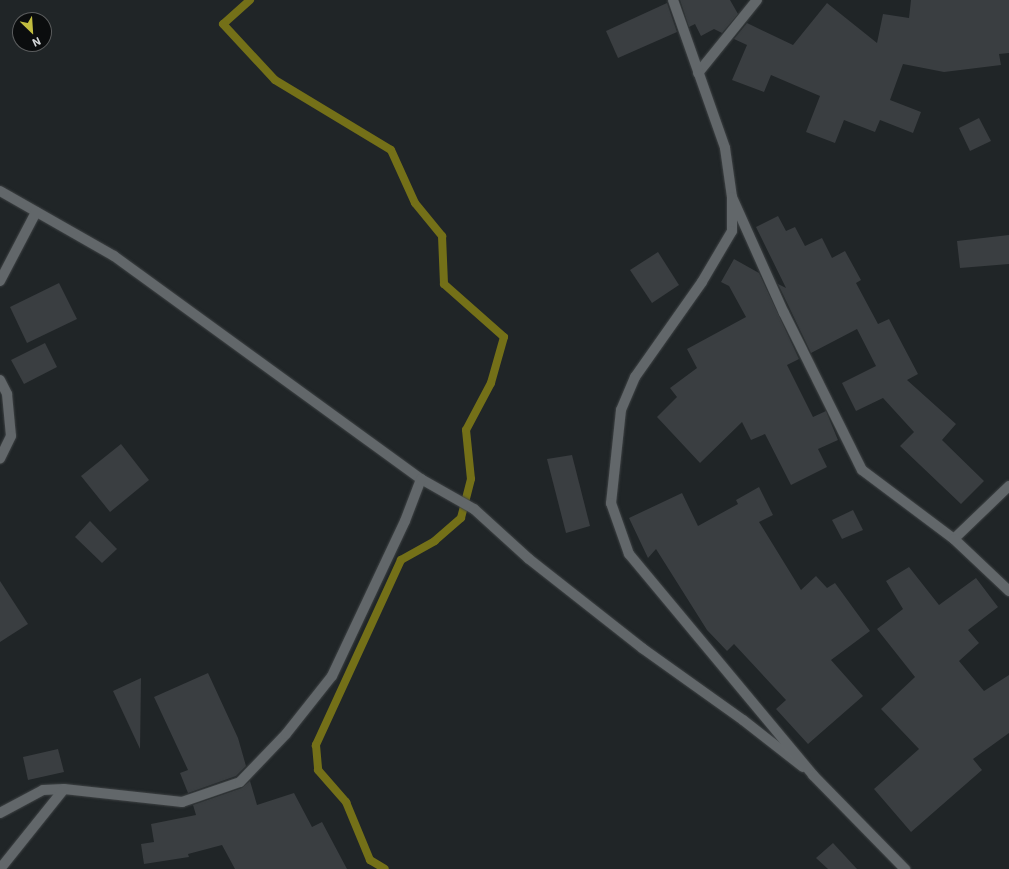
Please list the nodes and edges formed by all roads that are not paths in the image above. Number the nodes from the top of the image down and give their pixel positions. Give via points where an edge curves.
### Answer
1 (673, 0) edge
2 (756, 0) edge
3 (698, 73) junction
4 (0, 191) edge
5 (732, 197) junction
6 (36, 212) junction
7 (0, 281) edge
8 (0, 380) edge
9 (0, 459) edge
10 (421, 479) junction
11 (1009, 486) edge
12 (954, 538) junction
13 (1009, 591) edge
14 (813, 775) junction
15 (64, 789) junction
16 (0, 813) edge
17 (0, 869) edge
18 (905, 869) edge

1 - 3 street
2 - 3 street
3 - 5 street via 725,148
4 - 6 street
5 - 12 street via 784,313 862,470
5 - 14 street via 732,231 702,282 635,377 620,410 611,502 629,554
6 - 7 street
6 - 10 street via 114,256
8 - 9 street via 7,394 11,436
10 - 14 street via 474,509 529,559 642,648 743,720
10 - 15 street via 406,521 332,676 286,734 240,782 182,802
11 - 12 street
12 - 13 street
14 - 18 street
15 - 16 street via 43,790
15 - 17 street

